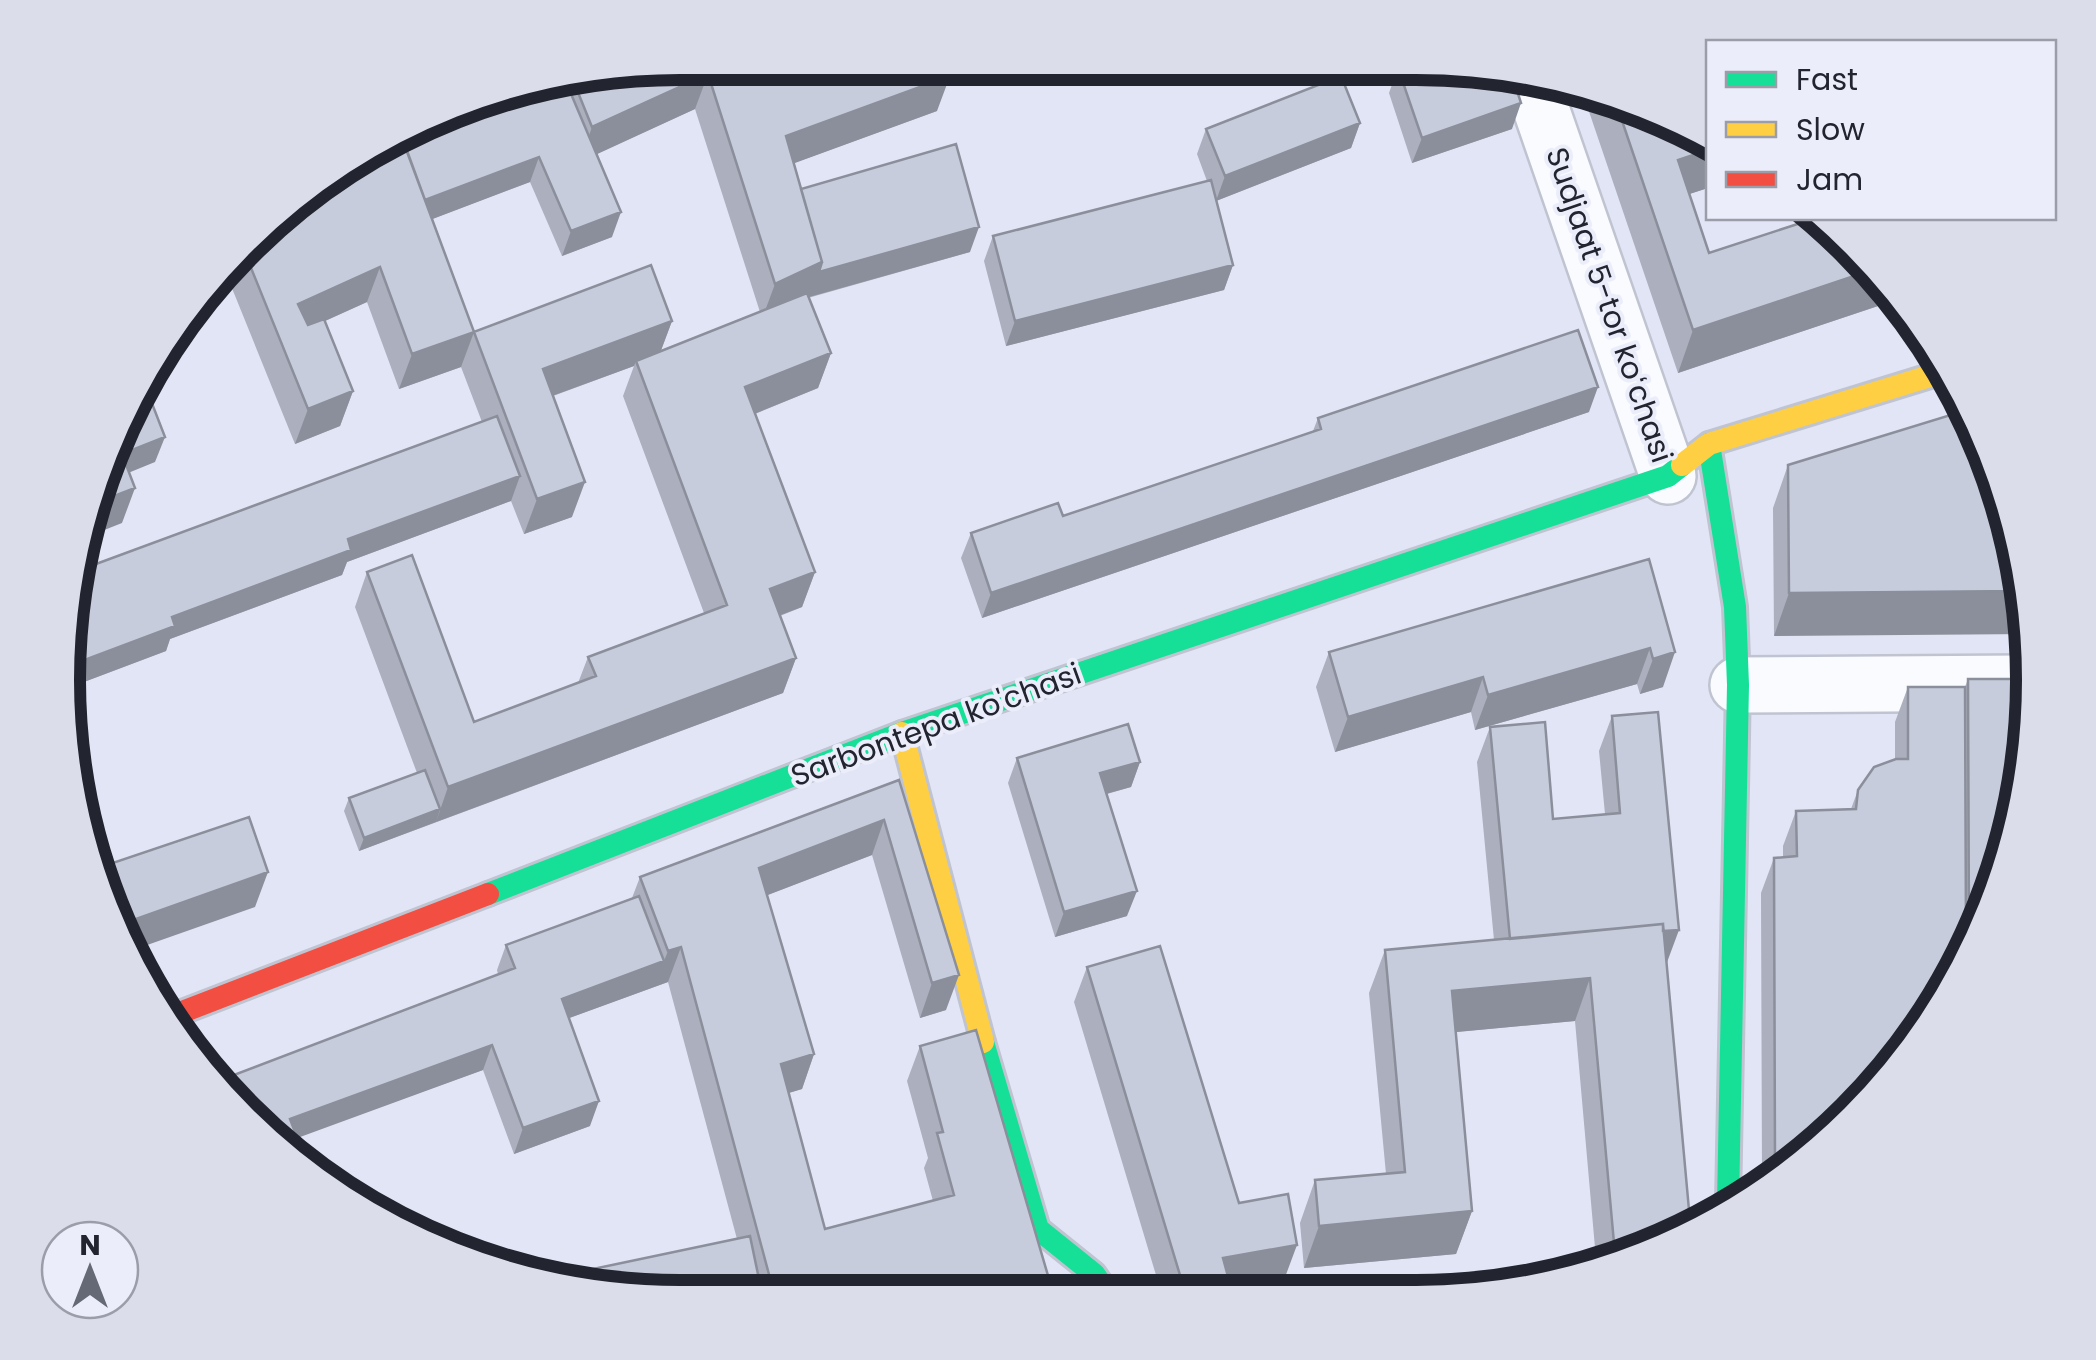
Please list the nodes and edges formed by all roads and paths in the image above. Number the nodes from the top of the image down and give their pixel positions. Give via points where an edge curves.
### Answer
1 (1537, 93) edge
2 (1933, 375) edge
3 (1689, 460) junction
4 (2016, 683) edge
5 (1738, 684) junction
6 (902, 733) junction
7 (180, 1012) edge
8 (1728, 1192) edge
9 (1099, 1280) edge

1 - 3 street, Sudjaat 5-tor koʻchasi
2 - 3 street, Sarbontepa ko'chasi
3 - 5 street via 1735,607
3 - 6 street, Sarbontepa ko'chasi
4 - 5 street
5 - 8 street
6 - 7 street, Sarbontepa ko'chasi
6 - 9 street via 1038,1229

